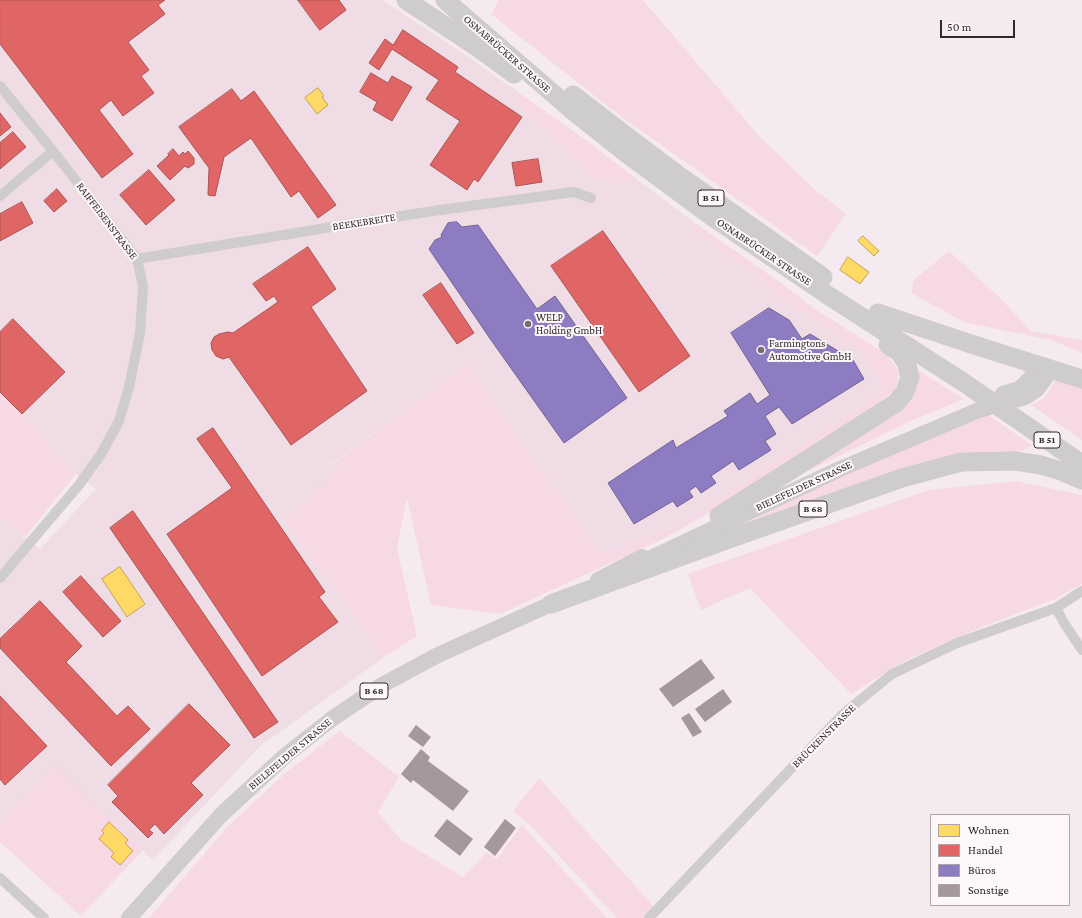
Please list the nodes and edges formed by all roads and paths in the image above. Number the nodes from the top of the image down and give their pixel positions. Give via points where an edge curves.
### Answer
1 (406, 0) edge
2 (445, 0) edge
3 (460, 0) edge
4 (0, 86) edge
5 (53, 151) junction
6 (626, 153) junction
7 (0, 196) edge
8 (591, 198) dead end
9 (137, 259) junction
10 (878, 313) junction
11 (859, 316) junction
12 (1046, 367) junction
13 (970, 379) junction
14 (1082, 379) edge
15 (1019, 414) junction
16 (1082, 450) edge
17 (1082, 464) edge
18 (1082, 480) edge
19 (719, 516) junction
20 (0, 578) edge
21 (1082, 591) edge
22 (551, 604) junction
23 (1056, 608) junction
24 (1082, 650) edge
25 (0, 878) edge
26 (44, 918) edge
27 (129, 918) edge
28 (649, 918) edge

1 - 6 highway
2 - 6 highway, OSNABRÜCKER STRASSE / B 51 via 572,110
3 - 10 highway, OSNABRÜCKER STRASSE / B 51 via 550,77 637,144
4 - 5 street, RAIFFEISENSTRASSE
5 - 7 street
5 - 9 street, RAIFFEISENSTRASSE
6 - 11 highway, OSNABRÜCKER STRASSE / B 51 via 714,218
8 - 9 street, BEEKEBREITE via 574,192 440,210
9 - 20 street, RAIFFEISENSTRASSE via 143,286 140,333 119,421 101,454 79,485
10 - 12 highway
10 - 13 highway, OSNABRÜCKER STRASSE / B 51
11 - 13 highway, OSNABRÜCKER STRASSE / B 51
11 - 19 highway, B 68 via 873,334 899,352 906,362 910,377 905,392 896,403
12 - 14 highway
12 - 19 main road, BIELEFELDER STRASSE / B 68 via 1018,389 974,404
12 - 22 main road, BIELEFELDER STRASSE / B 68 via 1037,390 1025,397 979,410 840,469
13 - 15 highway, OSNABRÜCKER STRASSE / B 51
15 - 16 highway, OSNABRÜCKER STRASSE / B 51
15 - 17 highway, OSNABRÜCKER STRASSE / B 51
18 - 22 highway, B 68 via 1041,465 1015,461 961,462 902,478
19 - 22 main road, BIELEFELDER STRASSE / B 68
21 - 23 street, BRÜCKENSTRASSE
22 - 27 main road, BIELEFELDER STRASSE / B 68 via 438,655 384,684 333,718 286,755 221,815
23 - 24 street
23 - 28 street, BRÜCKENSTRASSE via 957,643 892,674 843,714
25 - 26 street

